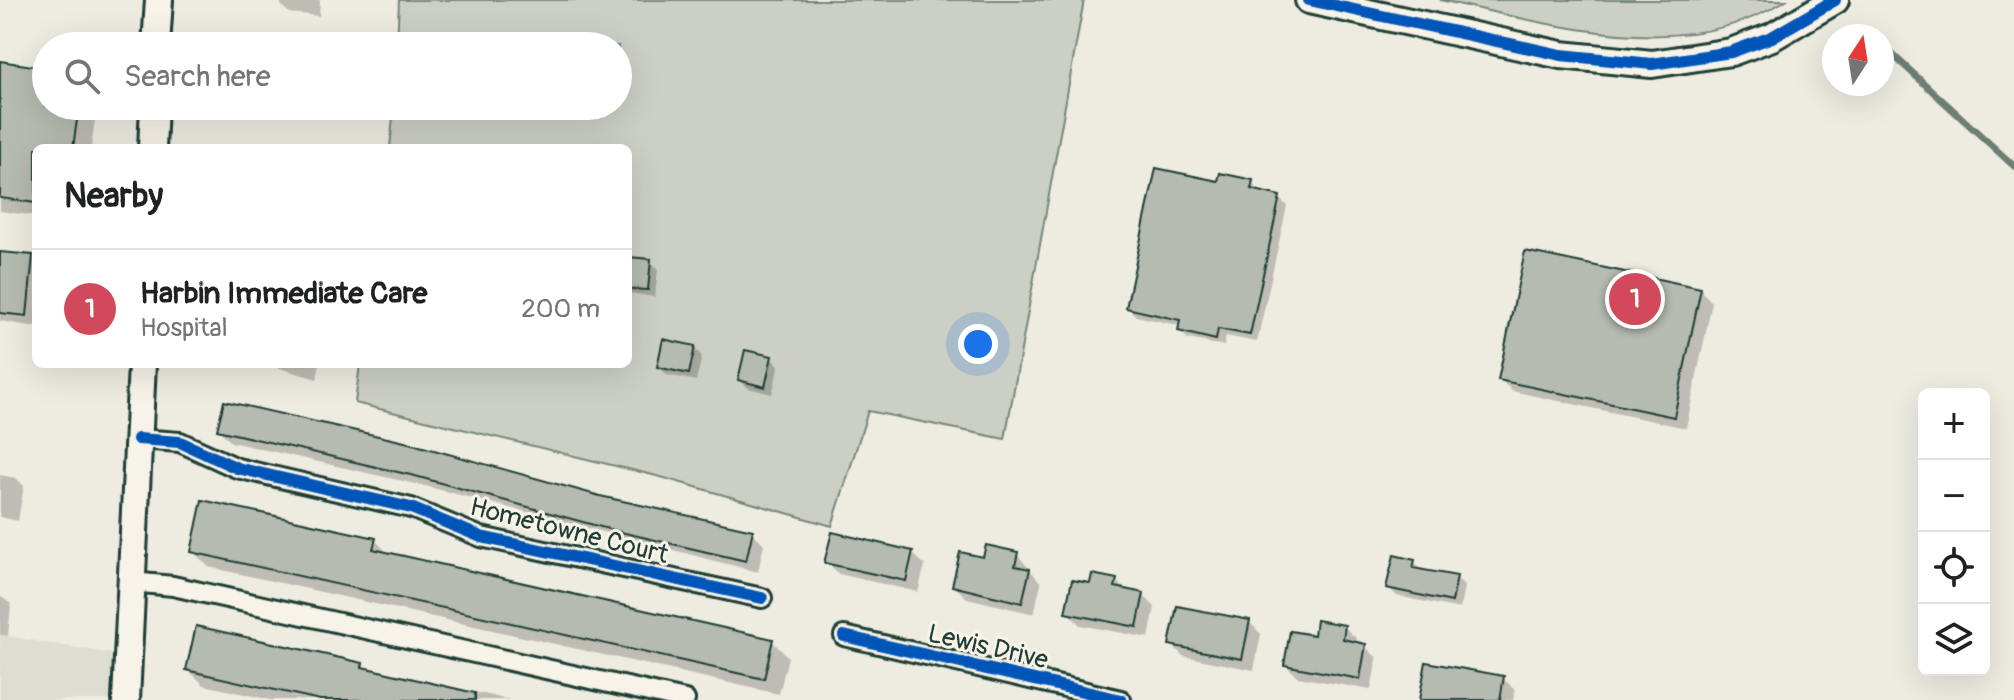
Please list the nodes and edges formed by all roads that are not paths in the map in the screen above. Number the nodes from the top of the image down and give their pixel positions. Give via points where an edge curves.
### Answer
1 (159, 0) edge
2 (1309, 0) edge
3 (1835, 0) edge
4 (157, 32) edge
5 (153, 120) edge
6 (152, 144) edge
7 (142, 368) edge
8 (138, 439) junction
9 (132, 582) junction
10 (762, 598) dead end
11 (844, 636) dead end
12 (126, 700) edge
13 (685, 700) edge
14 (1121, 700) edge

1 - 4 street
2 - 3 street via 1561,55 1652,64 1731,52 1772,37
5 - 6 street
7 - 8 street
8 - 9 street
8 - 10 street, Hometowne Court via 180,442 237,468 411,508 481,537
9 - 12 street
9 - 13 street via 173,586
11 - 14 street, Lewis Drive

